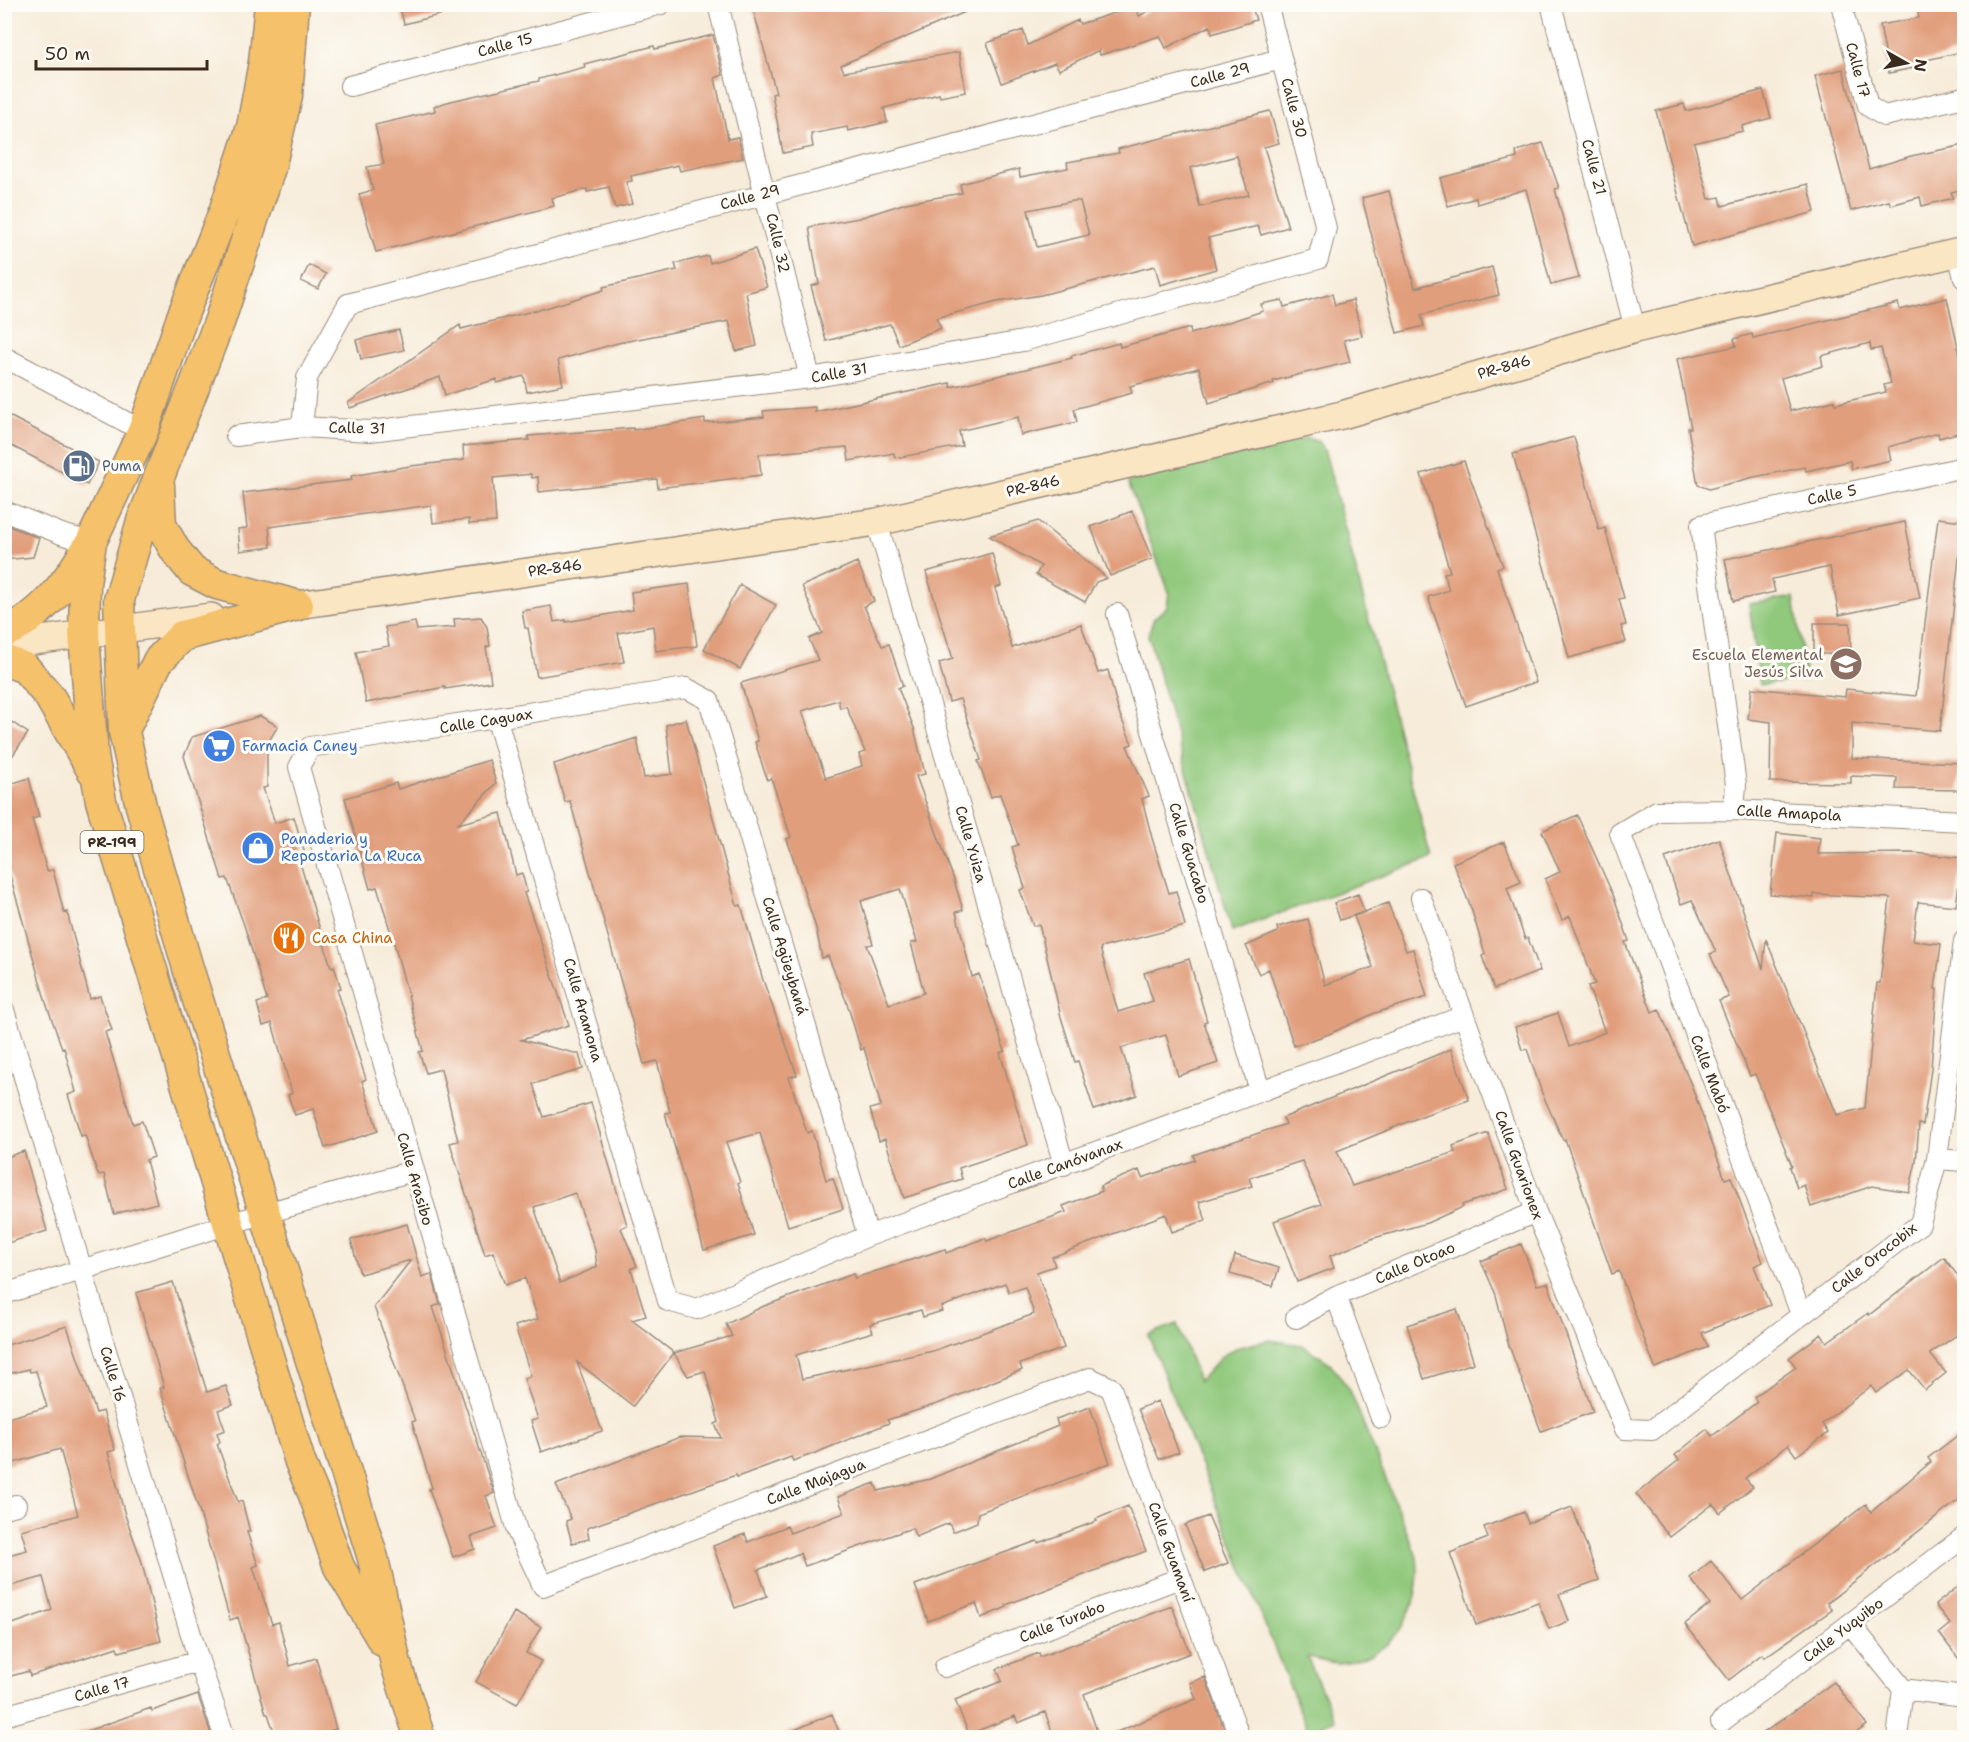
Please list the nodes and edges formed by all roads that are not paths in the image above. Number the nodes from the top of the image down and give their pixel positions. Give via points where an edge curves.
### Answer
1 (270, 4) edge
2 (294, 4) edge
3 (661, 4) edge
4 (718, 4) edge
5 (1267, 4) edge
6 (1551, 4) edge
7 (1840, 4) edge
8 (1281, 60) junction
9 (350, 86) dead end
10 (1965, 97) edge
11 (766, 193) junction
12 (1322, 212) joint
13 (1962, 261) edge
14 (1635, 329) junction
15 (4, 357) edge
16 (810, 378) junction
17 (302, 427) junction
18 (143, 431) junction
19 (236, 436) dead end
20 (1965, 467) edge
21 (158, 477) junction
22 (4, 511) edge
23 (877, 522) junction
24 (91, 542) junction
25 (298, 605) junction
26 (1117, 614) dead end
27 (119, 630) junction
28 (4, 633) edge
29 (84, 634) junction
30 (4, 645) edge
31 (4, 660) edge
32 (686, 688) joint
33 (497, 720) junction
34 (124, 732) junction
35 (299, 767) joint
36 (97, 778) junction
37 (1734, 810) junction
38 (1965, 821) edge
39 (1620, 833) joint
40 (1421, 898) dead end
41 (1965, 941) edge
42 (4, 1010) edge
43 (1464, 1016) junction
44 (1260, 1091) junction
45 (1937, 1159) junction
46 (1965, 1161) edge
47 (1064, 1166) junction
48 (413, 1171) junction
49 (1536, 1212) junction
50 (265, 1213) junction
51 (227, 1224) junction
52 (868, 1236) junction
53 (82, 1270) junction
54 (4, 1294) edge
55 (1336, 1296) junction
56 (668, 1301) joint
57 (1802, 1314) junction
58 (1296, 1318) dead end
59 (1090, 1378) joint
60 (1381, 1418) dead end
61 (1625, 1429) joint
62 (1965, 1537) edge
63 (1180, 1578) junction
64 (543, 1586) joint
65 (1851, 1625) junction
66 (199, 1661) junction
67 (396, 1664) junction
68 (945, 1667) dead end
69 (1903, 1689) junction
70 (1965, 1696) edge
71 (4, 1716) edge
72 (1721, 1722) dead end
73 (225, 1737) edge
74 (420, 1737) edge
75 (1240, 1737) edge
76 (1897, 1737) edge

1 - 18 main road, PR-199 via 252,127
2 - 21 main road, PR-199 via 287,96 270,168 220,320
3 - 9 street, Calle 15
4 - 11 street, Calle 32
5 - 8 street, Calle 30
6 - 14 street, Calle 21
7 - 10 street, Calle 17 via 1868,106 1884,116
8 - 11 street, Calle 29
8 - 12 street, Calle 30
11 - 16 street, Calle 32
11 - 17 street, Calle 29 via 348,304 307,378
12 - 16 street, Calle 31 via 1326,228 1318,259 1023,341
13 - 14 street, PR-846 / PR-846
14 - 23 street, PR-846 / PR-846 via 1342,415
15 - 18 street
16 - 17 street, Calle 31 via 370,431
17 - 19 street, Calle 31
18 - 24 main road, PR-199
20 - 37 street, Calle 5 via 1701,525 1736,785
21 - 25 main road via 161,525 192,571 218,584
21 - 27 main road, PR-199 via 119,600
22 - 24 street
23 - 25 street, PR-846 / PR-846
23 - 47 street, Calle Yuiza
24 - 28 main road via 61,588 40,611
24 - 29 main road, PR-199
25 - 27 street, PR-846 / PR-846
25 - 34 main road via 182,636 158,661
26 - 44 street, Calle Guacabo
27 - 29 street, PR-846 / PR-846
27 - 34 main road, PR-199
29 - 30 street, PR-846
29 - 36 main road, PR-199
31 - 36 main road via 25,668 49,696
32 - 33 street, Calle Caguax
32 - 52 street, Calle Agüeybaná via 709,700
33 - 35 street, Calle Caguax via 310,747
33 - 56 street, Calle Aramona
34 - 50 main road, PR-199 via 147,828
35 - 48 street, Calle Arasibo
36 - 51 main road, PR-199 via 116,857 159,987
37 - 38 street, Calle Amapola
37 - 39 street, Calle Amapola via 1657,812
39 - 57 street, Calle Mabó
40 - 43 street, Calle Guarionex
41 - 45 street, Calle Orocobix
42 - 53 street, Calle 16
43 - 44 street, Calle Canóvanax
43 - 49 street, Calle Guarionex
44 - 47 street, Calle Canóvanax
45 - 46 street
45 - 57 street, Calle Orocobix via 1920,1224
47 - 52 street, Calle Canóvanax
48 - 50 street
48 - 64 street, Calle Arasibo via 517,1531
49 - 55 street, Calle Otoao
49 - 61 street, Calle Guarionex
50 - 51 street
50 - 67 main road, PR-199 via 373,1558
51 - 53 street
51 - 67 main road, PR-199 via 300,1462 339,1567
52 - 56 street, Calle Canóvanax via 697,1309
53 - 54 street
53 - 66 street, Calle 16
55 - 58 street, Calle Otoao
55 - 60 street
57 - 61 street, Calle Orocobix via 1652,1430
59 - 63 street, Calle Guamaní via 1111,1388
59 - 64 street, Calle Majagua
62 - 65 street, Calle Yuquibo
63 - 68 street, Calle Turabo
63 - 75 street, Calle Guamaní
65 - 69 street
65 - 72 street, Calle Yuquibo
66 - 71 street, Calle 17
66 - 73 street, Calle 16
67 - 74 main road, PR-199
69 - 70 street
69 - 76 street

